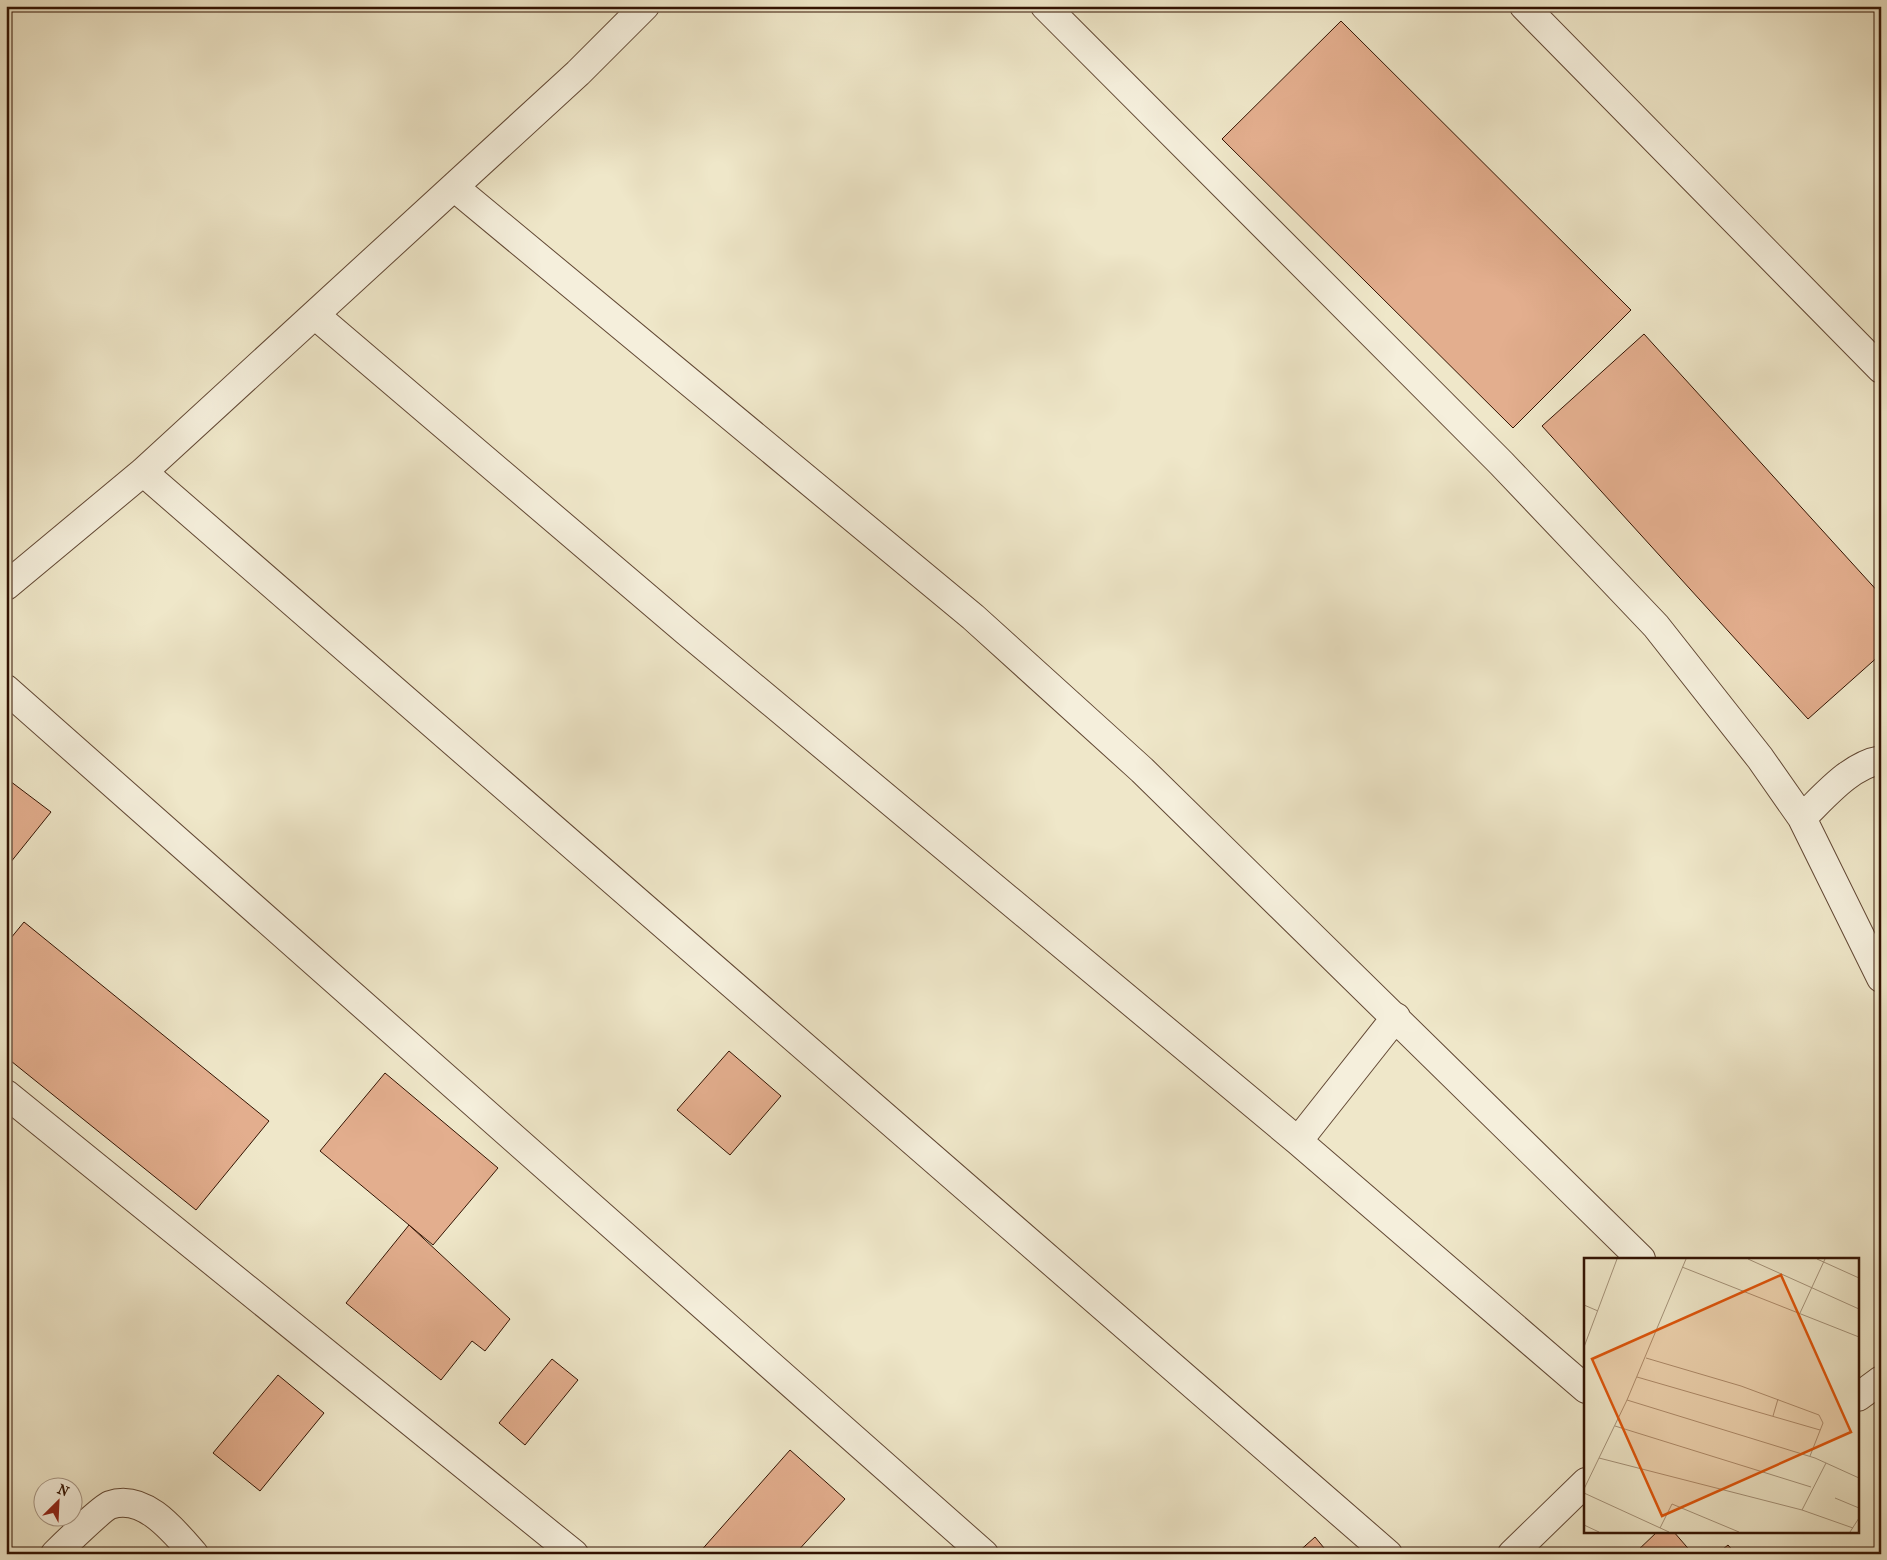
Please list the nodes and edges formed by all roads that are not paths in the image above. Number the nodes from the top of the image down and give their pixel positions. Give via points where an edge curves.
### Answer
1 (645, 6) edge
2 (1045, 6) edge
3 (1524, 6) edge
4 (454, 187) junction
5 (315, 315) junction
6 (1881, 370) edge
7 (143, 472) junction
8 (6, 586) edge
9 (6, 689) edge
10 (1881, 760) edge
11 (1802, 818) junction
12 (1881, 978) edge
13 (1396, 1017) junction
14 (6, 1094) edge
15 (1298, 1141) junction
16 (1640, 1258) edge
17 (1881, 1380) edge
18 (1584, 1387) edge
19 (1860, 1396) edge
20 (1584, 1484) edge
21 (55, 1554) edge
22 (194, 1554) edge
23 (574, 1554) edge
24 (984, 1554) edge
25 (1388, 1554) edge
26 (1512, 1554) edge

1 - 4 street via 578,73
2 - 11 street via 1501,463 1656,626 1760,758
3 - 6 street
4 - 5 street
4 - 13 street via 973,617 1142,770
5 - 7 street
5 - 15 street via 686,631
7 - 8 street
7 - 25 street
9 - 24 street
10 - 11 street via 1854,770
11 - 12 street
13 - 15 street
13 - 16 street
14 - 23 street
15 - 18 street
17 - 19 street
20 - 26 street
21 - 22 street via 108,1505 134,1502 166,1523

